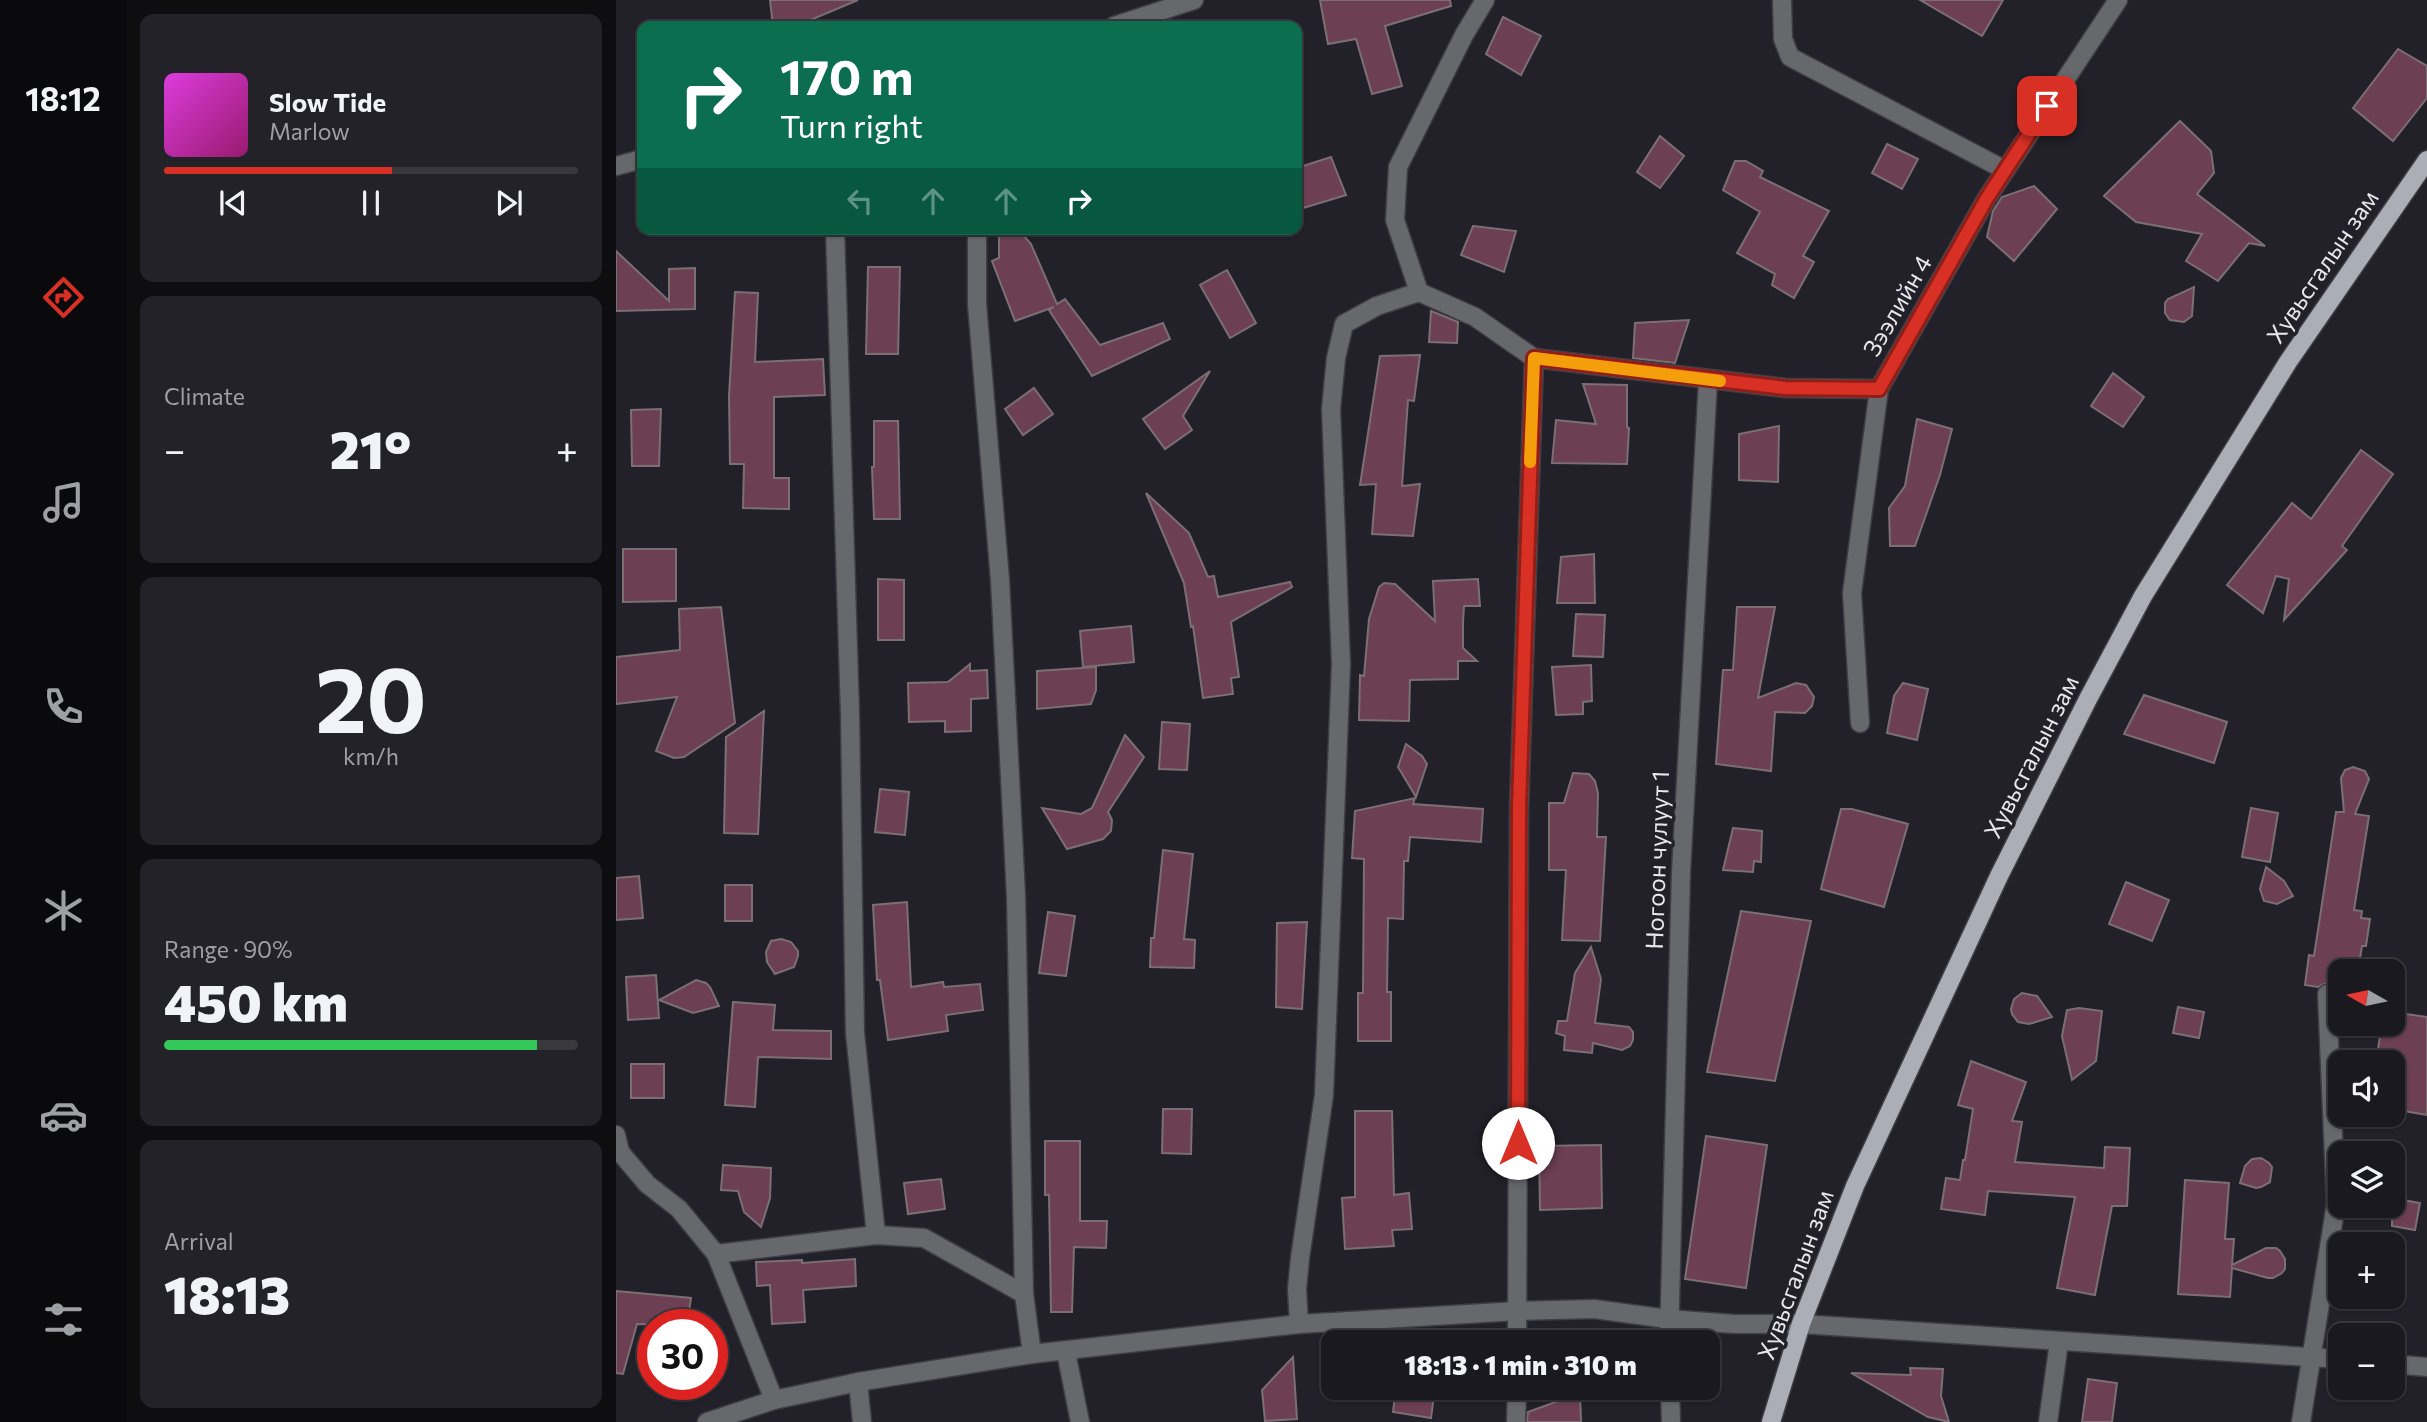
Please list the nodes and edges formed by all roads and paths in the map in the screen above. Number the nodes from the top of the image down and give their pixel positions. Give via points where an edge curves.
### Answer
1 (1194, 0) edge
2 (1485, 0) edge
3 (1783, 0) edge
4 (2118, 0) edge
5 (1129, 21) edge
6 (637, 160) edge
7 (2427, 160) edge
8 (616, 166) edge
9 (2005, 170) junction
10 (835, 235) edge
11 (977, 235) edge
12 (1419, 292) junction
13 (1534, 358) junction
14 (1708, 380) junction
15 (1879, 389) junction
16 (1860, 723) dead end
17 (2330, 1036) edge
18 (616, 1135) edge
19 (876, 1235) junction
20 (716, 1254) junction
21 (1024, 1294) junction
22 (1518, 1311) junction
23 (1668, 1319) junction
24 (1299, 1324) junction
25 (1801, 1324) junction
26 (1517, 1330) edge
27 (1668, 1330) edge
28 (2059, 1342) junction
29 (1066, 1352) junction
30 (1032, 1354) junction
31 (2312, 1357) junction
32 (2328, 1358) edge
33 (2405, 1365) edge
34 (2427, 1367) edge
35 (858, 1382) junction
36 (774, 1400) junction
37 (1517, 1400) edge
38 (1670, 1400) edge
39 (707, 1422) edge
40 (862, 1422) edge
41 (1080, 1422) edge
42 (1516, 1422) edge
43 (1671, 1422) edge
44 (1771, 1422) edge
45 (2048, 1422) edge
46 (2301, 1422) edge

1 - 5 street
2 - 12 street via 1398,167 1395,220
3 - 9 street via 1783,39 1790,57
4 - 9 street, Зээлийн 4
6 - 8 street
7 - 25 main road, Хувьсгалын зам via 2281,373 2157,574 2094,688 1905,1076 1855,1186
9 - 15 street, Зээлийн 4
10 - 19 street via 855,1033
11 - 21 street via 976,304 1000,580 1015,869
12 - 13 street via 1475,317
12 - 24 street via 1377,306 1344,324 1336,358 1331,409 1341,664 1324,1095 1300,1258
13 - 14 street
13 - 22 street via 1519,808
14 - 15 street via 1785,388
14 - 23 street, Ногоон чулуут 1 via 1681,872
15 - 16 street, Зээлийн 4 via 1852,593
17 - 31 street via 2336,1204
18 - 20 street via 620,1152 648,1184 679,1209
19 - 20 street
19 - 21 street via 924,1238
20 - 36 street
21 - 30 street
22 - 23 street via 1594,1309
22 - 24 street
22 - 26 street
23 - 25 street
23 - 27 street, Ногоон чулуут 1
24 - 29 street
25 - 28 street
25 - 44 main road, Хувьсгалын зам
28 - 31 street
28 - 45 street
29 - 30 street
29 - 41 street
30 - 35 street
31 - 32 street
31 - 46 street
33 - 34 street
35 - 36 street
35 - 40 street
36 - 39 street
37 - 42 street
38 - 43 street

